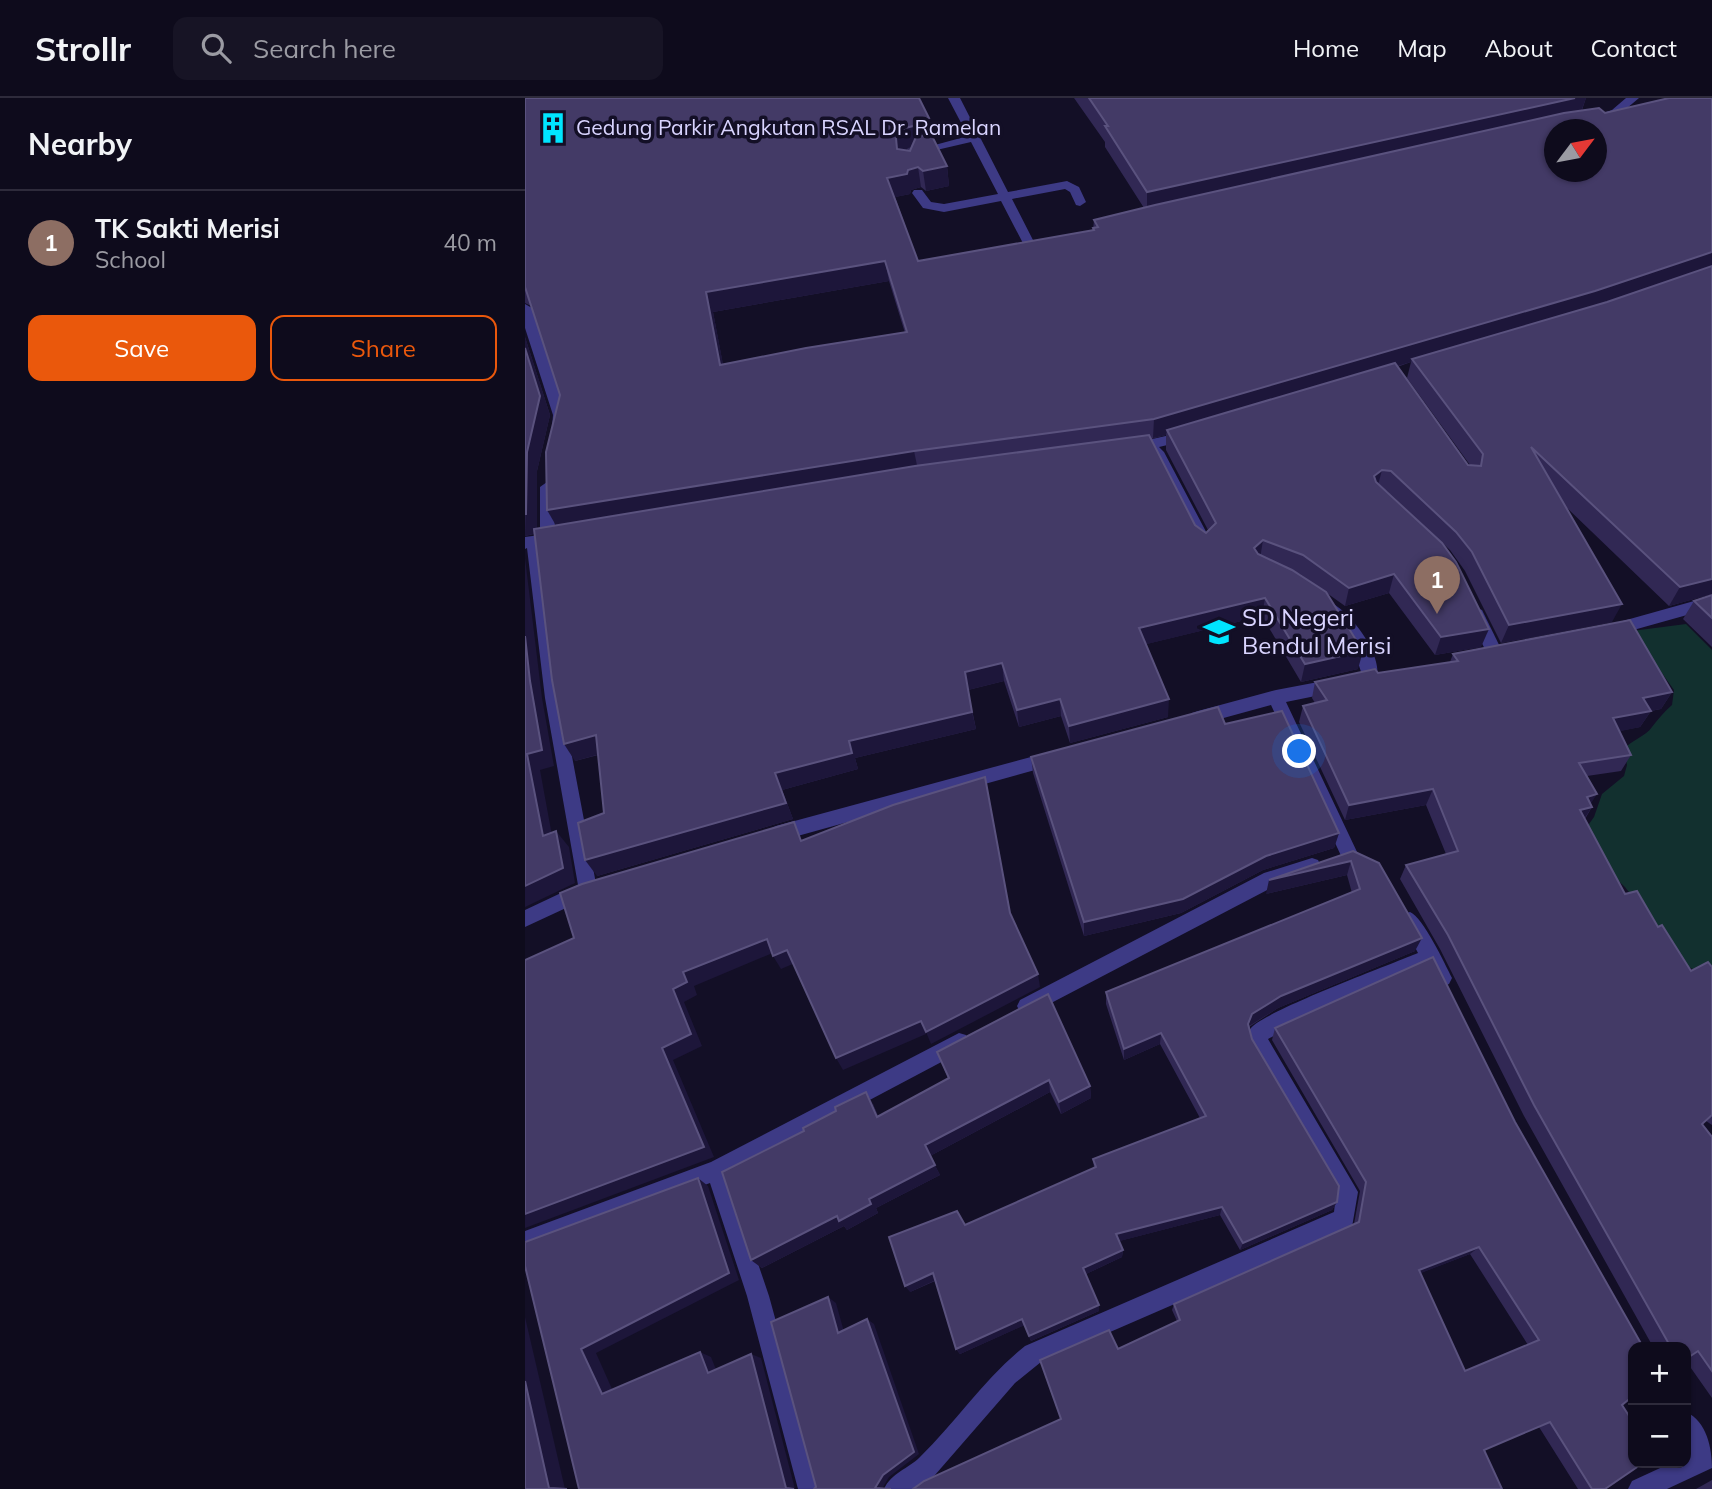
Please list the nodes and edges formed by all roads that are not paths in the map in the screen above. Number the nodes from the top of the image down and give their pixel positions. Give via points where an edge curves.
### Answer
1 (954, 98) edge
2 (1633, 98) edge
3 (1594, 119) edge
4 (973, 138) junction
5 (908, 167) edge
6 (918, 193) dead end
7 (1002, 196) junction
8 (1080, 202) dead end
9 (1057, 240) edge
10 (525, 308) edge
11 (1197, 434) edge
12 (555, 441) edge
13 (1154, 446) junction
14 (1115, 451) edge
15 (547, 471) edge
16 (575, 535) edge
17 (536, 541) edge
18 (1204, 543) edge
19 (1311, 593) edge
20 (1469, 598) edge
21 (1712, 601) edge
22 (1596, 635) edge
23 (1496, 655) edge
24 (1276, 697) junction
25 (1183, 723) edge
26 (1076, 752) edge
27 (757, 839) edge
28 (1397, 896) edge
29 (525, 919) edge
30 (1431, 956) junction
31 (1449, 992) edge
32 (1011, 1015) edge
33 (974, 1034) edge
34 (716, 1170) junction
35 (525, 1242) edge
36 (1691, 1431) edge
37 (1709, 1457) edge
38 (810, 1489) edge
39 (896, 1489) edge
40 (1640, 1489) edge

1 - 4 street
2 - 3 street
4 - 5 street via 914,152
4 - 7 street
6 - 7 street via 927,205 944,208
7 - 8 street via 1067,185
7 - 9 street via 1024,248
10 - 12 street via 560,415
11 - 13 street
13 - 14 street
13 - 18 street
15 - 17 street
16 - 17 street
17 - 29 street via 553,698 594,887
19 - 24 street via 1352,628 1376,675
20 - 23 street
21 - 22 street
24 - 25 street
24 - 32 street via 1357,857 1270,879
26 - 27 street
28 - 30 street
30 - 31 street
30 - 39 street via 1258,1034 1258,1042 1347,1192 1344,1219 1033,1354 1007,1375 927,1467
33 - 34 street
34 - 35 street
34 - 38 street via 758,1296
36 - 37 street
37 - 40 street

